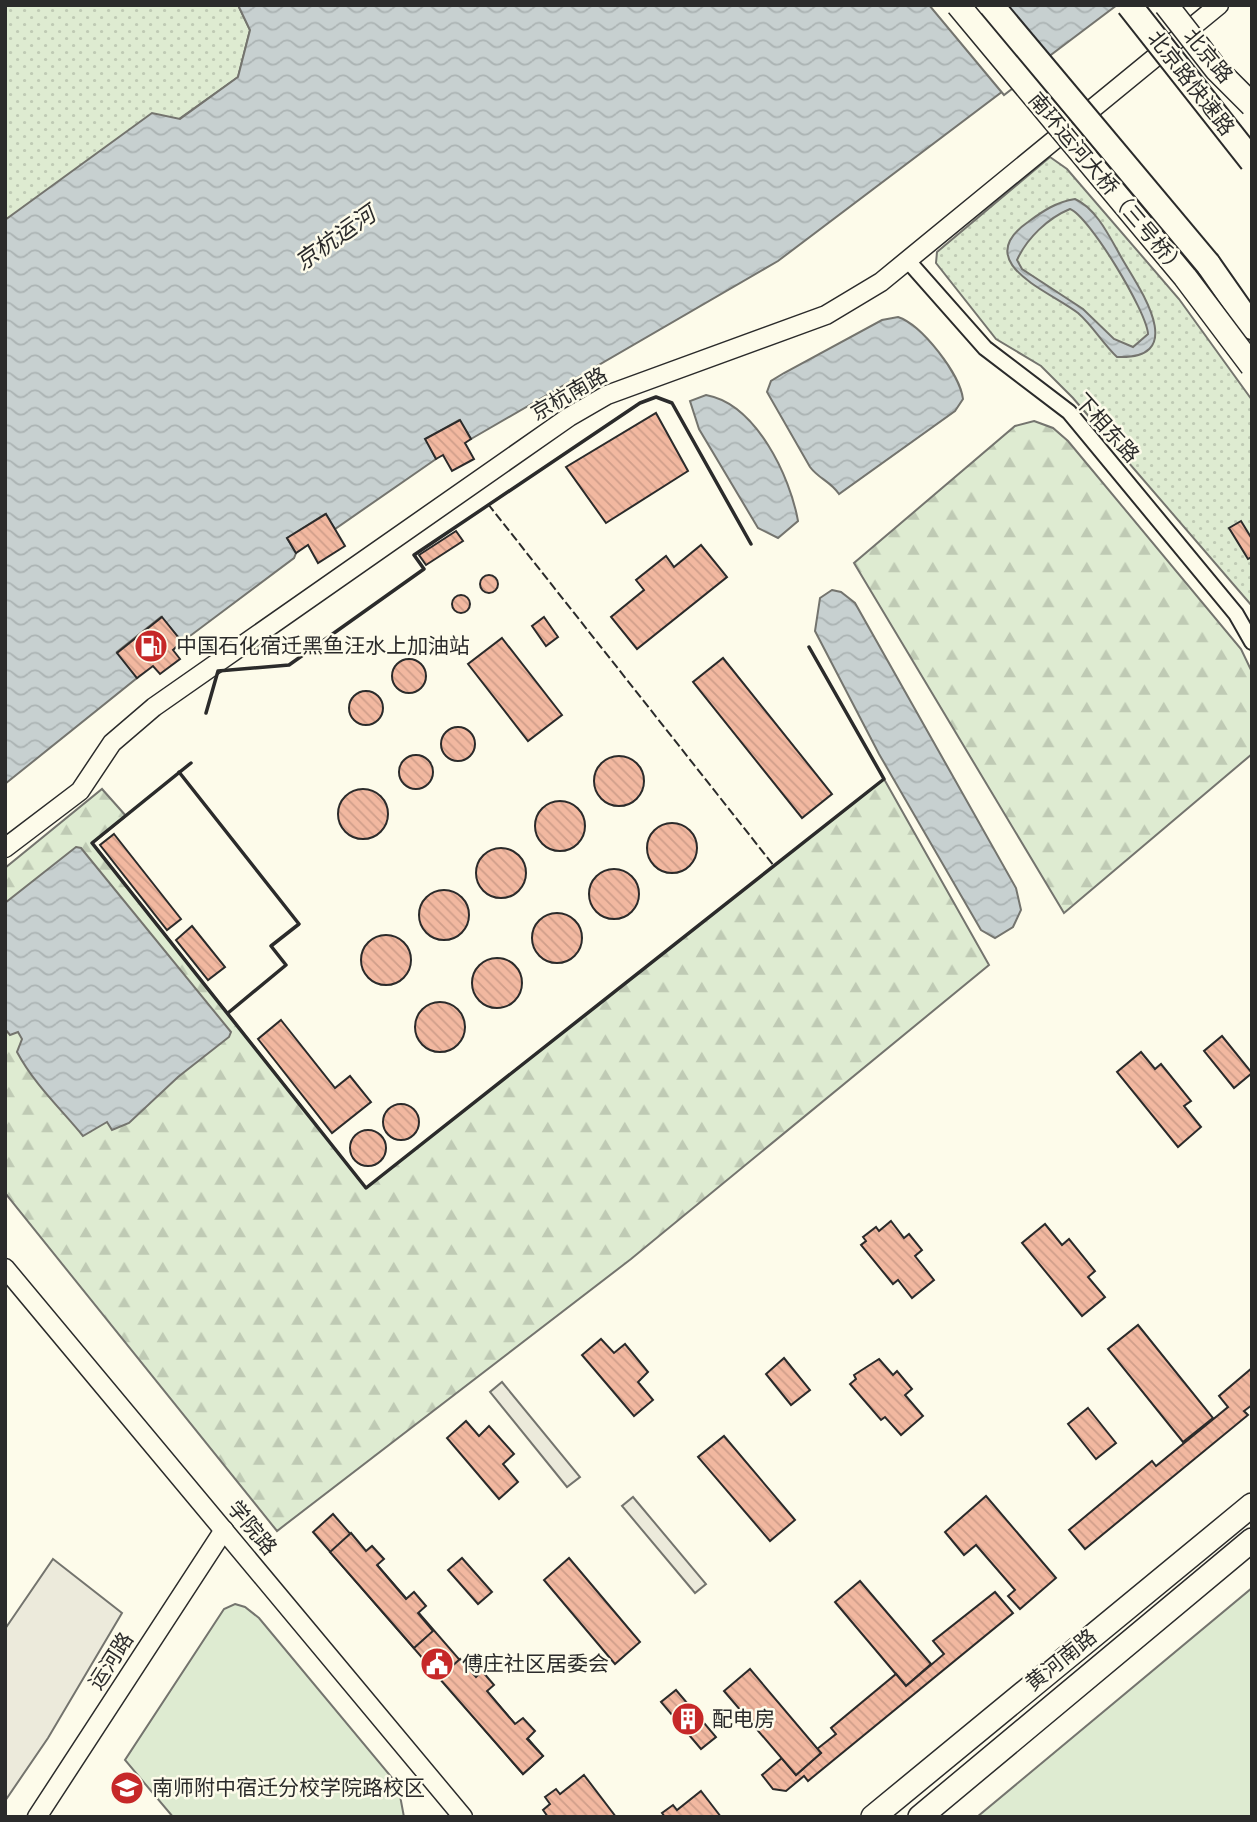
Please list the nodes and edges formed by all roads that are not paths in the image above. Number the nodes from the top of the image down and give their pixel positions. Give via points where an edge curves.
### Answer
1 (958, 5) edge
2 (991, 5) edge
3 (1129, 5) edge
4 (1166, 5) edge
5 (1219, 5) edge
6 (1252, 105) edge
7 (1214, 111) junction
8 (1252, 146) edge
9 (1252, 161) edge
10 (909, 262) junction
11 (1208, 264) junction
12 (1252, 316) edge
13 (1252, 327) edge
14 (1252, 366) edge
15 (1252, 642) edge
16 (5, 848) edge
17 (5, 1268) edge
18 (1252, 1506) edge
19 (224, 1530) junction
20 (1252, 1540) edge
21 (37, 1817) edge
22 (463, 1817) edge
23 (873, 1817) edge
24 (920, 1817) edge

1 - 14 main road, 南环运河大桥（三号桥）, bridge via 1185,277
2 - 11 highway, 南环运河大桥（三号桥）, bridge
3 - 7 highway, 北京路快速路, bridge
4 - 6 main road, 北京路, bridge via 1216,69
5 - 10 street, 京杭南路
7 - 8 highway, bridge
7 - 9 highway, 北京路快速路, bridge
10 - 15 street, 下相东路 via 985,348 1069,412 1236,614
10 - 16 street, 京杭南路 via 826,315 607,395 569,417 154,707 111,743 80,791
11 - 12 highway
11 - 13 highway
17 - 19 street, 学院路
18 - 23 main road, 黄河南路
19 - 21 street, 运河路
19 - 22 street, 学院路
20 - 24 main road, 黄河南路

